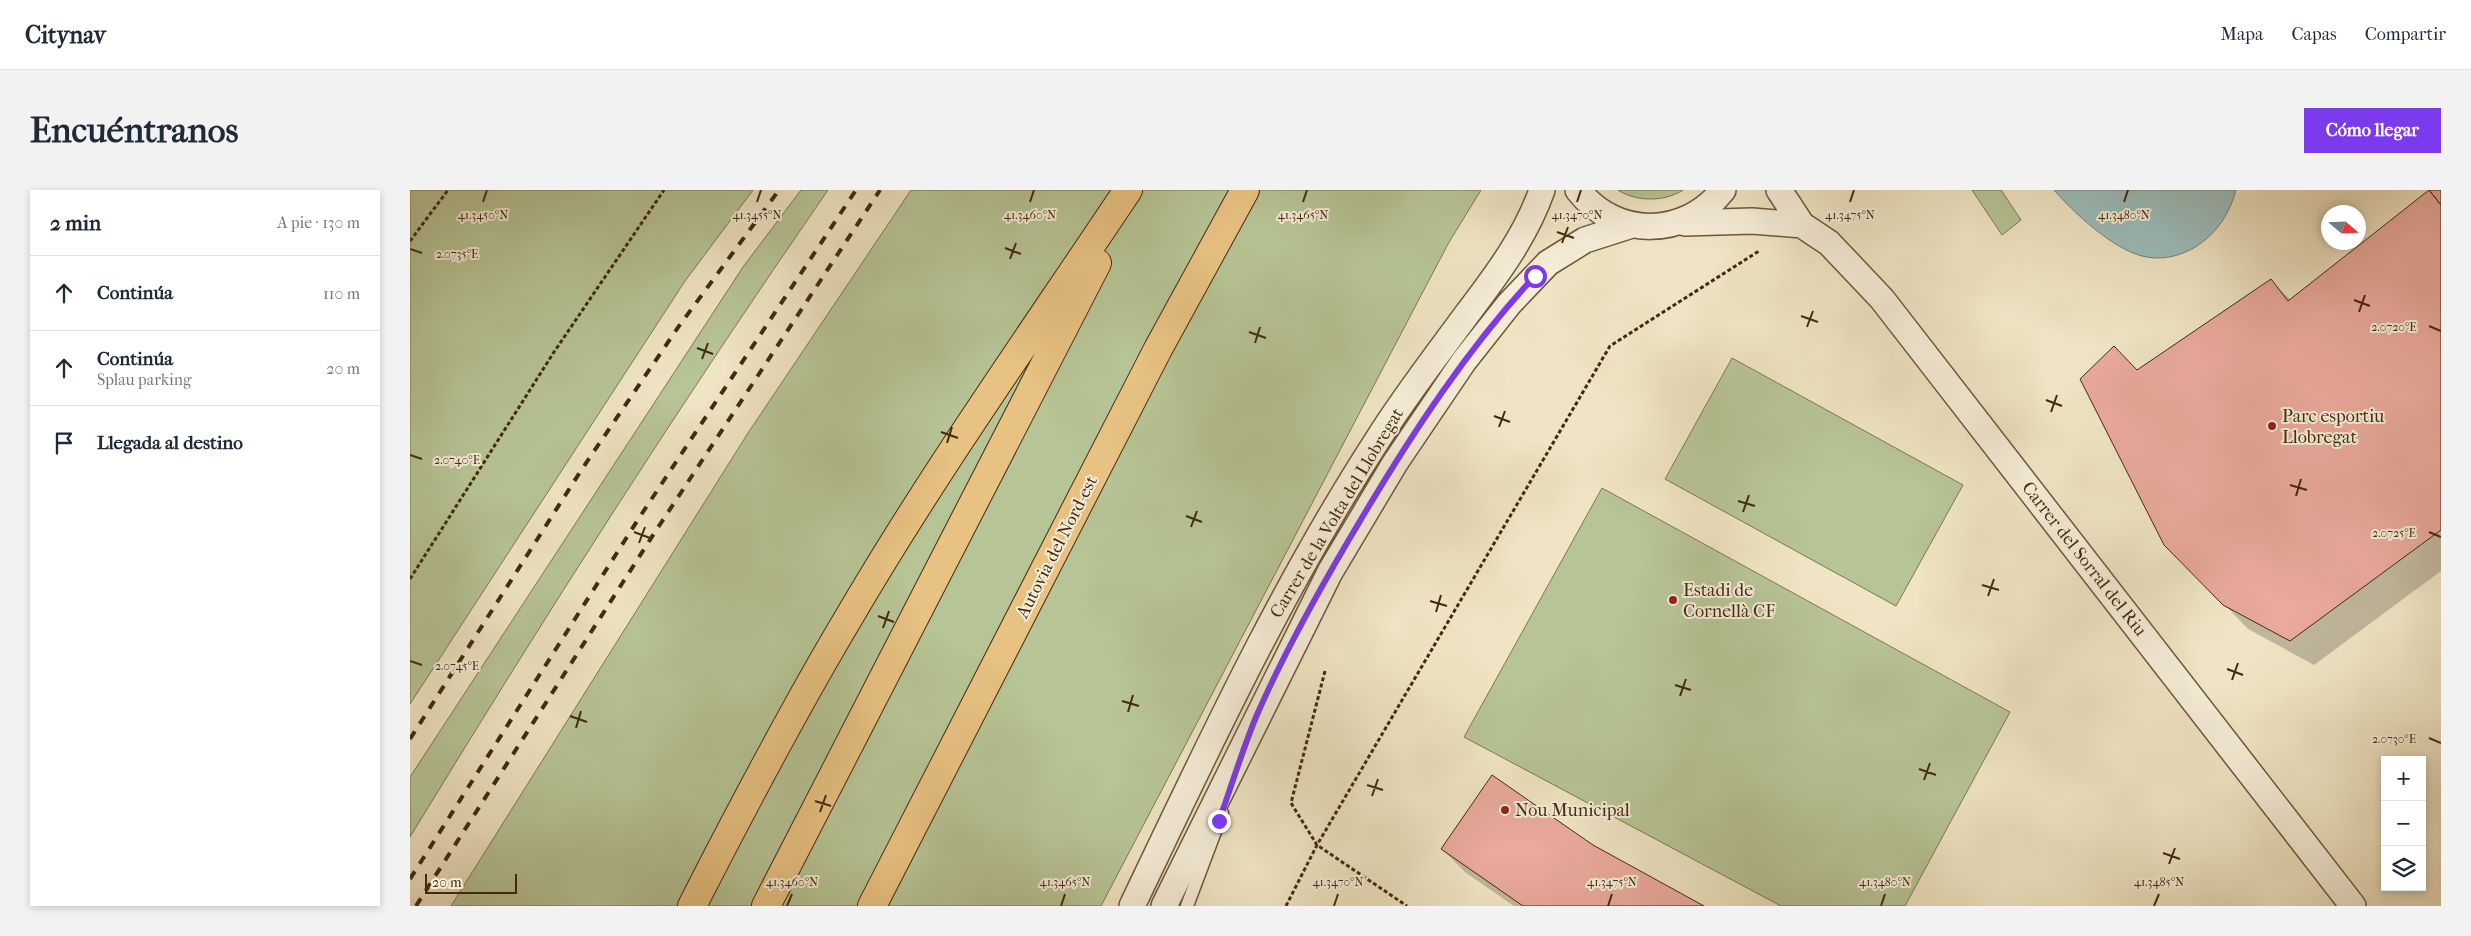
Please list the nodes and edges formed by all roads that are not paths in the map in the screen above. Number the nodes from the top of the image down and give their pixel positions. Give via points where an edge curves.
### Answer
1 (1128, 190) edge
2 (1134, 190) edge
3 (1245, 190) edge
4 (1542, 190) edge
5 (1578, 190) edge
6 (1723, 190) edge
7 (1779, 190) edge
8 (1677, 223) junction
9 (1632, 224) junction
10 (1802, 225) junction
11 (1256, 718) junction
12 (692, 906) edge
13 (766, 906) edge
14 (872, 906) edge
15 (1132, 906) edge
16 (1164, 906) edge
17 (1187, 906) edge
18 (2353, 906) edge

1 - 12 highway via 946,462 849,615
2 - 13 highway
3 - 14 highway, Autovia del Nord-est via 1158,349
4 - 15 street, Carrer de la Volta del Llobregat via 1502,267 1413,386 1296,573
5 - 9 street via 1602,212
6 - 8 street via 1706,209
7 - 10 street, Carrer del Sorral del Riu
8 - 9 street via 1661,226
8 - 10 street via 1752,221
9 - 11 street, Carrer de la Volta del Llobregat via 1586,240 1548,263 1509,304 1464,361 1395,463 1330,572
10 - 18 street, Carrer del Sorral del Riu via 1829,244 1882,299
11 - 16 street, Carrer de la Volta del Llobregat
11 - 17 lane

